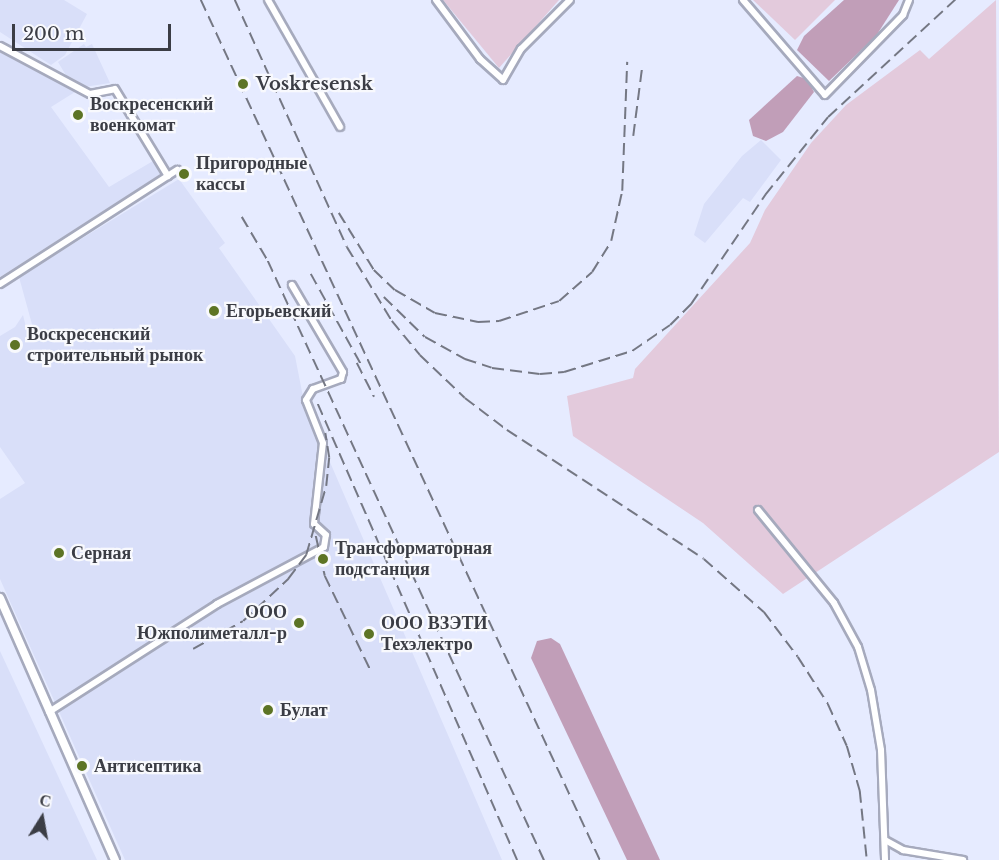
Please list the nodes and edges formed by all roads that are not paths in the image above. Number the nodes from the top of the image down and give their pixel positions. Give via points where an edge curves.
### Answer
1 (268, 0) edge
2 (436, 0) edge
3 (570, 0) edge
4 (743, 0) edge
5 (909, 0) edge
6 (0, 46) edge
7 (340, 127) dead end
8 (177, 170) dead end
9 (168, 176) junction
10 (0, 284) edge
11 (292, 285) dead end
12 (758, 510) dead end
13 (0, 598) edge
14 (48, 713) junction
15 (885, 840) junction
16 (115, 860) edge
17 (885, 860) edge
18 (963, 860) edge

1 - 7 street
2 - 3 street via 480,59 503,80 521,49
4 - 5 street via 825,95 903,15
6 - 9 street via 90,94 115,89
8 - 9 street
9 - 10 street
11 - 14 street via 343,372 341,379 310,391 306,400 323,443 314,524 326,535 324,547 217,604
12 - 15 street via 834,603 858,647 872,690 881,750
13 - 14 street
14 - 16 street
15 - 17 street
15 - 18 street via 903,850

